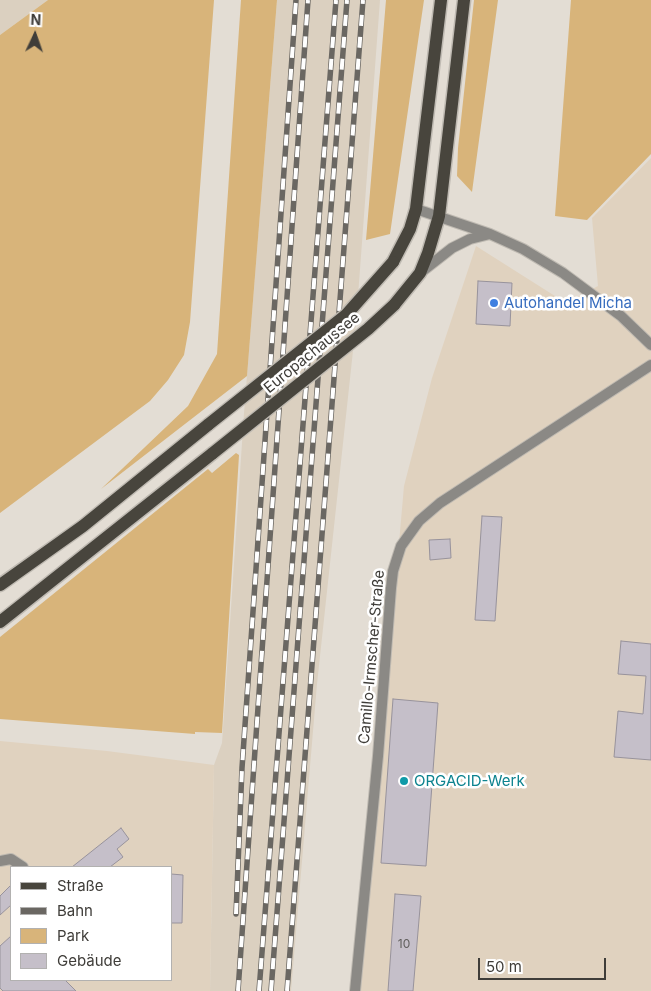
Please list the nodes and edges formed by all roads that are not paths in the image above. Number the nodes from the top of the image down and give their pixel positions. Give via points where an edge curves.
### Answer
1 (441, 0) edge
2 (464, 0) edge
3 (416, 209) junction
4 (439, 216) junction
5 (490, 234) junction
6 (420, 273) junction
7 (651, 345) edge
8 (651, 365) edge
9 (0, 585) edge
10 (0, 622) edge
11 (0, 861) edge
12 (22, 866) edge
13 (355, 991) edge

1 - 3 main road, Europachaussee
2 - 4 main road, Europachaussee
3 - 4 street
3 - 9 main road, Europachaussee, bridge via 394,262 346,314 83,526
4 - 5 street
4 - 6 main road, Europachaussee
5 - 6 street via 452,248
5 - 7 street via 563,273 621,316
6 - 10 main road, Europachaussee, bridge via 394,305 368,329
8 - 13 street, Camillo-Irmscher-Straße via 428,511 409,532 397,555 393,570
11 - 12 street via 11,859

